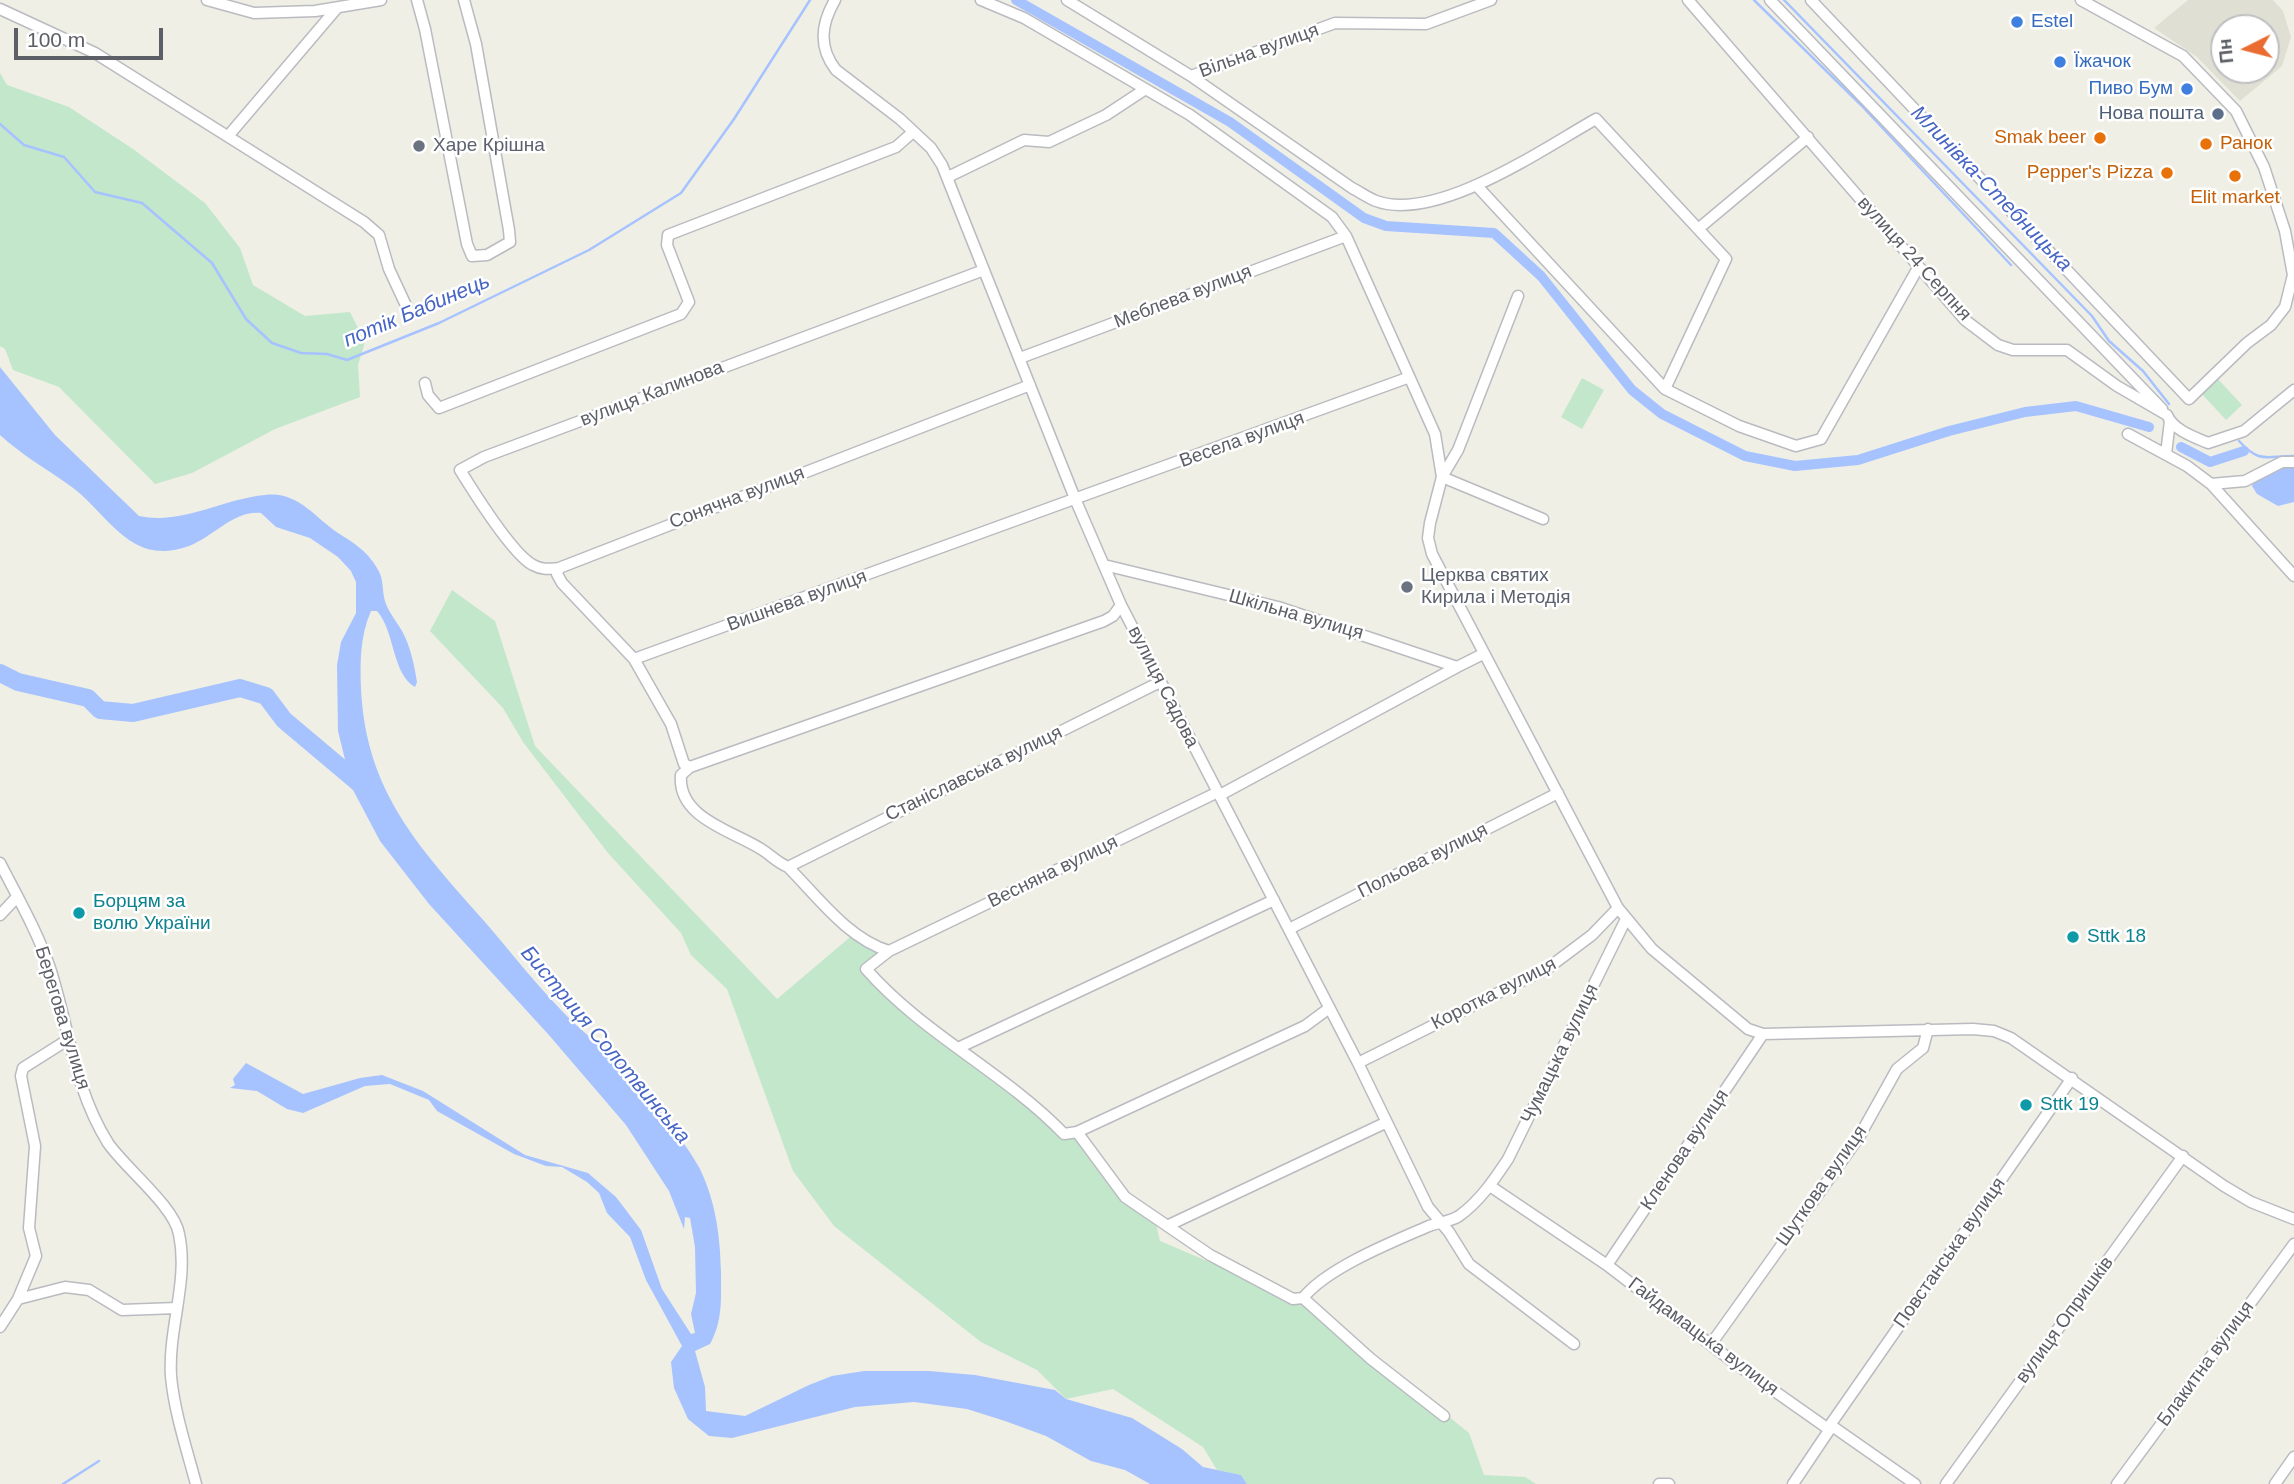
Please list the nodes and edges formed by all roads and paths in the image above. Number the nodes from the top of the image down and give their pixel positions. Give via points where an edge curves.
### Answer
1 (207, 0) edge
2 (381, 0) edge
3 (417, 0) edge
4 (464, 0) edge
5 (835, 0) edge
6 (981, 0) edge
7 (1067, 0) edge
8 (1491, 0) edge
9 (1688, 0) edge
10 (1770, 0) edge
11 (1811, 0) edge
12 (2081, 0) edge
13 (338, 7) junction
14 (0, 9) edge
15 (1191, 76) junction
16 (1144, 90) junction
17 (914, 132) junction
18 (229, 135) junction
19 (1808, 137) junction
20 (948, 177) junction
21 (1477, 186) junction
22 (1698, 229) junction
23 (1346, 236) junction
24 (1919, 268) junction
25 (984, 270) junction
26 (1518, 296) dead end
27 (410, 312) dead end
28 (1020, 358) junction
29 (1408, 378) junction
30 (425, 383) dead end
31 (1030, 386) junction
32 (1665, 389) junction
33 (2294, 390) edge
34 (2169, 418) junction
35 (2128, 434) dead end
36 (2166, 454) junction
37 (2294, 462) edge
38 (1442, 477) junction
39 (2211, 484) junction
40 (1076, 501) junction
41 (1543, 519) dead end
42 (1104, 565) junction
43 (559, 568) junction
44 (2294, 576) edge
45 (1121, 605) junction
46 (1483, 654) junction
47 (634, 660) junction
48 (1457, 667) junction
49 (1160, 682) junction
50 (690, 767) junction
51 (1219, 793) junction
52 (1558, 793) junction
53 (0, 863) edge
54 (788, 867) junction
55 (17, 897) junction
56 (1274, 900) junction
57 (1618, 908) junction
58 (0, 915) edge
59 (1626, 919) junction
60 (1289, 929) junction
61 (889, 951) junction
62 (1328, 1009) junction
63 (1928, 1029) junction
64 (1763, 1034) junction
65 (69, 1039) junction
66 (958, 1048) junction
67 (1358, 1063) junction
68 (2072, 1078) junction
69 (1385, 1123) junction
70 (1077, 1132) junction
71 (2183, 1156) junction
72 (1490, 1186) junction
73 (2294, 1219) edge
74 (1441, 1222) junction
75 (1169, 1225) junction
76 (2294, 1244) edge
77 (1607, 1265) junction
78 (1303, 1298) junction
79 (19, 1299) junction
80 (177, 1308) junction
81 (0, 1327) edge
82 (1574, 1344) dead end
83 (1711, 1344) junction
84 (1444, 1416) dead end
85 (1830, 1427) junction
86 (2294, 1457) edge
87 (196, 1484) edge
88 (1659, 1484) edge
89 (1669, 1484) edge
90 (1793, 1484) edge
91 (1914, 1484) edge
92 (1946, 1484) edge
93 (2117, 1484) edge
94 (2275, 1484) edge

1 - 13 street via 254,13
2 - 13 street
3 - 4 street via 472,256 487,255 510,243 476,44
5 - 17 street, вулиця Садова via 825,18 822,39 829,60
6 - 16 street via 1024,18
7 - 15 street
8 - 15 street, Вільна вулиця via 1426,24 1335,23
9 - 19 street, вулиця 24 Серпня
10 - 34 street
11 - 12 street via 2189,399 2285,307 2293,275 2285,231 2264,167 2236,111 2183,56
13 - 18 street
14 - 18 street via 95,53
15 - 21 street via 1378,202 1411,203
16 - 20 street via 1106,115 1049,142 1024,140
16 - 23 street via 1243,151 1332,217
17 - 20 street, вулиця Садова via 931,148
17 - 30 street via 896,147 667,235 689,302 681,314 439,408
18 - 27 street via 379,235
19 - 22 street
19 - 24 street, вулиця 24 Серпня
20 - 25 street, вулиця Садова
21 - 22 street via 1596,119
21 - 32 street
22 - 32 street via 1726,259
23 - 28 street, Меблева вулиця
23 - 29 street
24 - 32 street via 1821,439 1796,446 1740,426
24 - 34 street, вулиця 24 Серпня via 1965,320 1998,345 2013,350 2067,350
25 - 28 street, вулиця Садова
25 - 43 street, вулиця Калинова via 484,457 460,470 530,564
26 - 38 street via 1458,450
28 - 31 street, вулиця Садова
29 - 38 street via 1435,435
29 - 40 street, Весела вулиця
31 - 40 street, вулиця Садова
31 - 43 street, Сонячна вулиця
33 - 34 street, вулиця 24 Серпня via 2232,437 2208,443
34 - 36 street
35 - 36 street
36 - 39 street
37 - 39 street via 2282,462 2245,481
38 - 41 street
38 - 46 street via 1428,538
39 - 44 street
40 - 42 street, вулиця Садова
40 - 47 street, Вишнева вулиця
42 - 45 street, вулиця Садова
42 - 48 street, Шкільна вулиця via 1278,607
43 - 47 street via 562,583
45 - 49 street, вулиця Садова
45 - 50 street via 1104,621
46 - 48 street
46 - 52 street
47 - 50 street via 671,724 684,764
48 - 51 street, Весняна вулиця
49 - 51 street, вулиця Садова
49 - 54 street, Станіславська вулиця
50 - 54 street via 681,775 680,784 687,799 709,822
51 - 56 street, вулиця Садова
51 - 61 street, Весняна вулиця
52 - 57 street
52 - 60 street, Польова вулиця
53 - 55 street, Берегова вулиця
54 - 61 street via 855,933
55 - 58 street
55 - 65 street, Берегова вулиця via 36,930
56 - 60 street, вулиця Садова
56 - 66 street
57 - 59 street
57 - 67 street, Коротка вулиця via 1592,935 1548,968
59 - 64 street via 1652,949 1748,1029
59 - 72 street, Чумацька вулиця
60 - 62 street, вулиця Садова
61 - 66 street via 866,969 901,1005
62 - 67 street, вулиця Садова
62 - 70 street via 1305,1026
63 - 64 street
63 - 68 street via 1994,1031
63 - 83 street, Шуткова вулиця via 1923,1048 1898,1069 1859,1138
64 - 77 street, Кленова вулиця
65 - 79 street via 23,1068 21,1076 36,1146 29,1228 36,1256
65 - 80 street, Берегова вулиця via 84,1092 109,1144 179,1230 183,1252
66 - 70 street via 1021,1093 1064,1133
67 - 69 street, вулиця Садова
68 - 71 street
68 - 85 street, Повстанська вулиця
69 - 74 street, вулиця Садова via 1428,1208
69 - 75 street
70 - 75 street via 1114,1186
71 - 73 street via 2251,1202
71 - 92 street, вулиця Опришків
72 - 74 street, Чумацька вулиця via 1459,1216
72 - 77 street, Гайдамацька вулиця
74 - 78 street, Чумацька вулиця via 1345,1267 1314,1285
74 - 82 street, вулиця Садова via 1469,1264
75 - 78 street via 1210,1255 1268,1287 1293,1299
76 - 93 street, Блакитна вулиця
77 - 83 street, Гайдамацька вулиця
78 - 84 street via 1360,1351
79 - 80 street via 65,1287 89,1290 122,1310
79 - 81 street
80 - 87 street, Берегова вулиця via 171,1375
83 - 85 street, Гайдамацька вулиця
85 - 90 street, Повстанська вулиця
85 - 91 street, Гайдамацька вулиця
86 - 94 street
88 - 89 street

